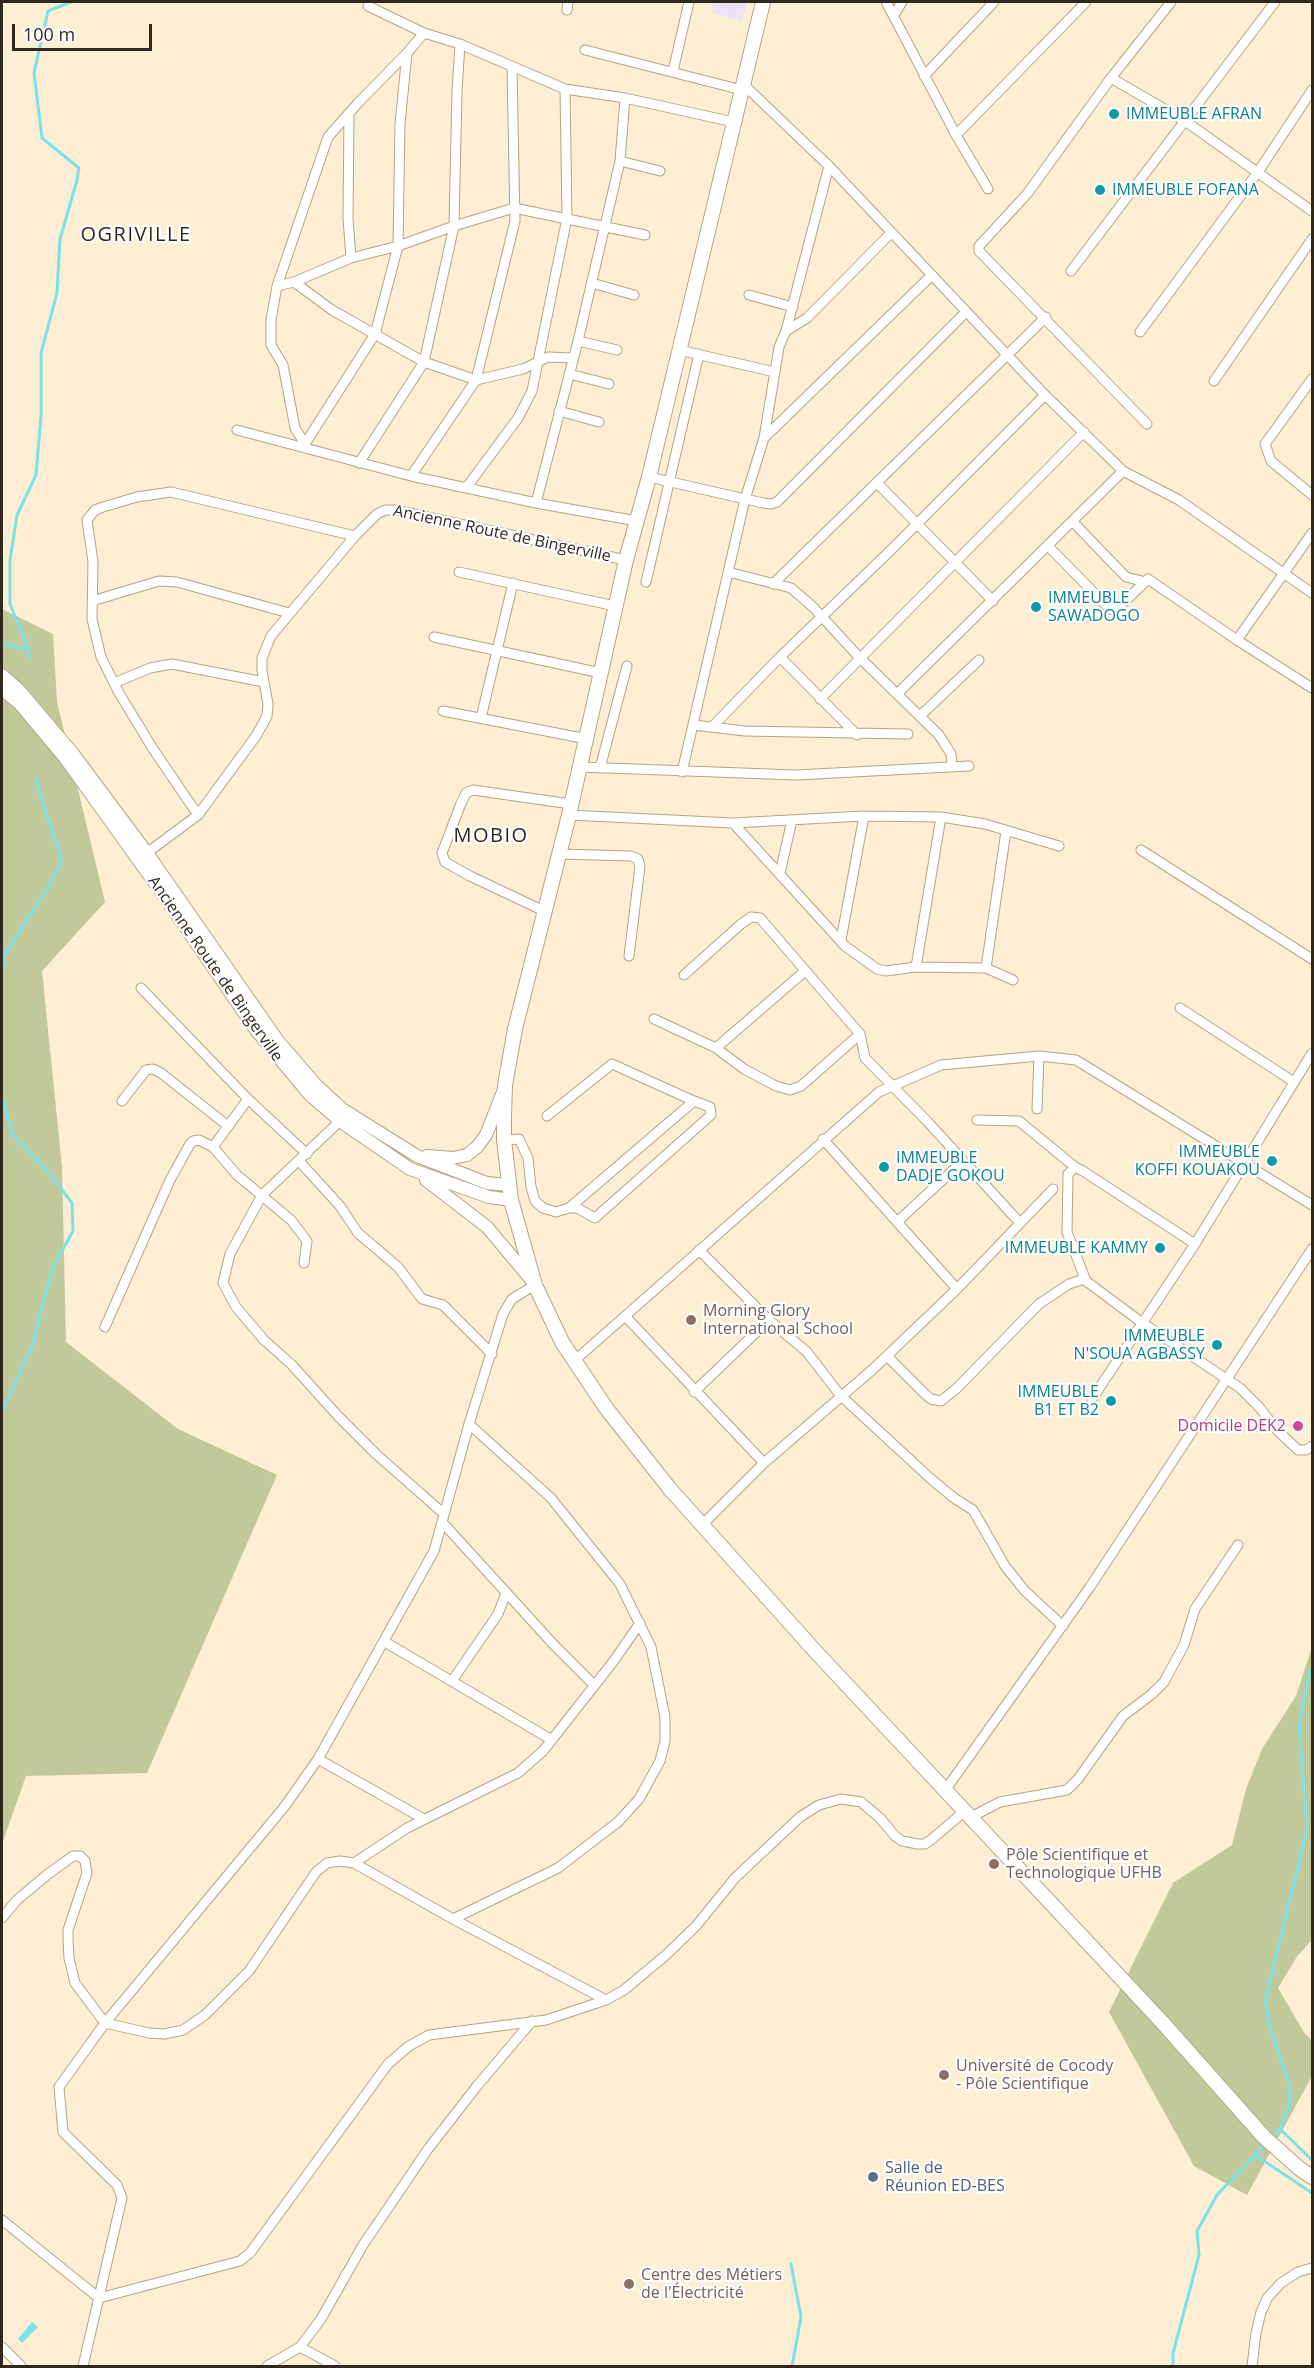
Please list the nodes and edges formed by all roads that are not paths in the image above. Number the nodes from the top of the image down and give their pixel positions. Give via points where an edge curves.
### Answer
1 (689, 2) edge
2 (763, 2) edge
3 (886, 2) edge
4 (902, 2) edge
5 (994, 2) edge
6 (1086, 2) edge
7 (1171, 2) edge
8 (1275, 2) edge
9 (368, 6) dead end
10 (894, 15) junction
11 (424, 33) junction
12 (460, 44) junction
13 (585, 50) dead end
14 (407, 53) junction
15 (512, 68) junction
16 (673, 71) junction
17 (924, 75) junction
18 (1111, 78) junction
19 (742, 87) junction
20 (565, 89) junction
21 (1312, 90) edge
22 (625, 98) junction
23 (349, 113) junction
24 (1185, 121) junction
25 (734, 122) junction
26 (956, 135) junction
27 (620, 161) junction
28 (829, 166) junction
29 (660, 171) dead end
30 (1258, 172) junction
31 (988, 189) dead end
32 (514, 208) junction
33 (1312, 211) edge
34 (567, 218) junction
35 (454, 226) junction
36 (604, 226) junction
37 (891, 233) junction
38 (645, 235) dead end
39 (1312, 239) edge
40 (398, 246) junction
41 (351, 258) junction
42 (1071, 271) dead end
43 (932, 275) junction
44 (294, 282) junction
45 (592, 283) junction
46 (277, 286) junction
47 (634, 295) dead end
48 (749, 295) dead end
49 (792, 307) junction
50 (966, 312) junction
51 (1046, 317) junction
52 (786, 331) junction
53 (1140, 332) dead end
54 (375, 334) junction
55 (578, 341) junction
56 (617, 350) dead end
57 (679, 350) junction
58 (699, 354) junction
59 (1006, 355) junction
60 (573, 358) junction
61 (424, 362) junction
62 (537, 364) junction
63 (775, 372) junction
64 (569, 374) junction
65 (1312, 379) edge
66 (476, 380) junction
67 (1214, 381) dead end
68 (609, 384) dead end
69 (1045, 395) junction
70 (559, 411) junction
71 (599, 422) dead end
72 (1147, 424) dead end
73 (237, 430) dead end
74 (1084, 432) junction
75 (764, 438) junction
76 (304, 446) junction
77 (359, 463) junction
78 (1123, 471) junction
79 (411, 476) junction
80 (648, 477) junction
81 (670, 482) junction
82 (877, 483) junction
83 (466, 488) junction
84 (1312, 495) edge
85 (745, 499) junction
86 (536, 503) junction
87 (637, 521) junction
88 (916, 522) junction
89 (1073, 522) junction
90 (1312, 533) edge
91 (355, 536) junction
92 (1048, 546) junction
93 (626, 560) junction
94 (955, 562) junction
95 (459, 572) dead end
96 (728, 572) junction
97 (1284, 574) junction
98 (646, 582) dead end
99 (1146, 582) junction
100 (513, 584) junction
101 (773, 584) junction
102 (1312, 593) edge
103 (92, 601) junction
104 (993, 601) junction
105 (615, 606) junction
106 (289, 613) junction
107 (821, 618) junction
108 (434, 637) dead end
109 (1237, 640) junction
110 (496, 650) junction
111 (780, 657) junction
112 (859, 657) junction
113 (979, 660) dead end
114 (627, 666) dead end
115 (601, 673) junction
116 (2, 675) edge
117 (264, 682) junction
118 (114, 683) junction
119 (1312, 688) edge
120 (2, 689) edge
121 (898, 693) junction
122 (820, 699) junction
123 (443, 711) dead end
124 (921, 716) junction
125 (480, 718) junction
126 (693, 725) junction
127 (712, 727) junction
128 (908, 734) dead end
129 (857, 735) junction
130 (586, 739) junction
131 (952, 766) junction
132 (969, 766) dead end
133 (580, 767) junction
134 (600, 768) junction
135 (682, 772) junction
136 (570, 809) junction
137 (198, 815) junction
138 (864, 816) junction
139 (941, 817) junction
140 (792, 820) junction
141 (733, 823) junction
142 (1006, 831) junction
143 (1059, 846) dead end
144 (1141, 850) dead end
145 (559, 854) junction
146 (142, 856) junction
147 (780, 873) junction
148 (544, 911) junction
149 (841, 940) junction
150 (629, 956) dead end
151 (1312, 959) edge
152 (916, 967) junction
153 (986, 968) junction
154 (806, 971) junction
155 (684, 975) dead end
156 (1013, 980) dead end
157 (141, 988) dead end
158 (1180, 1008) dead end
159 (654, 1019) dead end
160 (860, 1034) junction
161 (716, 1048) junction
162 (1312, 1053) edge
163 (1039, 1056) junction
164 (1294, 1082) junction
165 (506, 1085) junction
166 (892, 1085) junction
167 (248, 1099) junction
168 (122, 1101) dead end
169 (694, 1101) junction
170 (1037, 1109) dead end
171 (547, 1116) dead end
172 (977, 1119) dead end
173 (340, 1122) junction
174 (228, 1126) junction
175 (823, 1139) junction
176 (504, 1140) junction
177 (213, 1147) junction
178 (307, 1154) junction
179 (417, 1156) junction
180 (298, 1161) junction
181 (963, 1161) junction
182 (1245, 1162) junction
183 (1075, 1167) junction
184 (410, 1169) junction
185 (508, 1185) junction
186 (1053, 1189) dead end
187 (262, 1196) junction
188 (512, 1200) junction
189 (1312, 1205) edge
190 (569, 1208) junction
191 (897, 1222) junction
192 (1020, 1223) junction
193 (1195, 1244) junction
194 (1312, 1249) edge
195 (699, 1250) junction
196 (303, 1263) dead end
197 (1084, 1279) junction
198 (535, 1285) junction
199 (957, 1289) junction
200 (626, 1317) junction
201 (769, 1320) junction
202 (1141, 1322) junction
203 (105, 1327) dead end
204 (492, 1354) junction
205 (887, 1356) junction
206 (573, 1362) junction
207 (1227, 1378) junction
208 (694, 1392) junction
209 (840, 1395) junction
210 (1092, 1399) dead end
211 (469, 1424) junction
212 (1312, 1446) edge
213 (764, 1463) junction
214 (443, 1518) junction
215 (702, 1525) junction
216 (1238, 1545) dead end
217 (506, 1593) junction
218 (640, 1623) junction
219 (1063, 1626) junction
220 (385, 1642) junction
221 (452, 1681) junction
222 (594, 1685) junction
223 (552, 1740) junction
224 (318, 1759) junction
225 (946, 1790) junction
226 (968, 1813) junction
227 (424, 1820) junction
228 (354, 1863) junction
229 (2, 1918) edge
230 (453, 1919) junction
231 (606, 2000) junction
232 (532, 2021) junction
233 (105, 2023) junction
234 (1312, 2177) edge
235 (2, 2220) edge
236 (1312, 2268) edge
237 (99, 2298) junction
238 (2, 2347) edge
239 (300, 2347) junction
240 (21, 2367) edge
241 (83, 2367) edge
242 (267, 2367) edge
243 (335, 2367) edge
244 (1252, 2367) edge

1 - 16 street
2 - 19 main road
3 - 10 street
4 - 10 street
5 - 17 street
6 - 26 street
7 - 18 street
8 - 24 street
9 - 11 street
10 - 17 street
11 - 12 street
11 - 14 street
12 - 15 street
12 - 35 street
13 - 16 street
14 - 23 street
14 - 40 street via 400,124
15 - 20 street
15 - 32 street
16 - 19 street
17 - 26 street
18 - 24 street
18 - 51 street via 1027,194 979,246 979,251
19 - 25 main road
19 - 28 street
20 - 22 street
20 - 34 street
21 - 30 street
22 - 25 street
22 - 27 street
23 - 41 street
23 - 46 street via 324,149
24 - 30 street
24 - 42 street
25 - 57 main road
26 - 31 street
27 - 29 street
27 - 36 street
28 - 37 street
28 - 49 street
30 - 33 street
30 - 53 street
32 - 34 street
32 - 35 street
32 - 66 street
34 - 36 street
34 - 62 street
35 - 40 street
35 - 61 street
36 - 38 street
36 - 45 street
37 - 43 street
37 - 52 street via 807,318
39 - 67 street
40 - 41 street
40 - 54 street
41 - 44 street
43 - 50 street
43 - 75 street
44 - 46 street
44 - 54 street via 332,310
45 - 47 street
45 - 55 street
46 - 76 street via 271,345 283,365 295,428
48 - 49 street
49 - 52 street
50 - 59 street
50 - 85 street via 777,502
51 - 59 street
51 - 72 street
52 - 63 street
54 - 61 street
54 - 76 street
55 - 56 street
55 - 60 street
57 - 58 street
57 - 80 main road
58 - 63 street
58 - 81 street
59 - 69 street
59 - 82 street
60 - 62 street via 548,357
60 - 64 street
61 - 66 street
61 - 77 street
62 - 66 street
62 - 83 street via 526,405
63 - 75 street
64 - 68 street
64 - 70 street
65 - 84 street via 1265,444 1271,461
66 - 79 street
69 - 74 street
69 - 88 street
70 - 71 street
70 - 86 street
73 - 76 street
74 - 78 street
74 - 94 street
75 - 85 street
76 - 77 street
77 - 79 street
78 - 89 street
78 - 97 street via 1179,500
79 - 83 street
80 - 81 street
80 - 87 main road
81 - 85 street
81 - 98 street
82 - 88 street
82 - 101 street
83 - 86 street
85 - 96 street
86 - 87 street
87 - 93 main road
88 - 94 street
88 - 107 street
89 - 92 street
89 - 99 street via 1126,577
90 - 97 street
91 - 93 street, Ancienne Route de Bingerville via 377,514 395,510
91 - 103 street via 184,493 137,497 95,510 87,520 93,562
91 - 106 street, Ancienne Route de Bingerville
92 - 99 street via 1112,610
92 - 104 street
93 - 105 main road
94 - 104 street
94 - 112 street
95 - 100 street
96 - 101 street
96 - 126 street
97 - 102 street
97 - 109 street
99 - 109 street via 1152,580
100 - 105 street
100 - 110 street
101 - 107 street via 791,588
103 - 106 street via 159,581 177,582
103 - 118 street via 101,657
104 - 121 street
105 - 115 main road
106 - 117 street, Ancienne Route de Bingerville via 271,636 262,658
107 - 111 street
107 - 112 street
108 - 110 street
109 - 119 street
110 - 115 street
110 - 125 street
111 - 122 street
111 - 127 street
112 - 121 street
112 - 122 street
113 - 124 street
114 - 134 street
115 - 130 main road
116 - 146 street, Ancienne Route de Bingerville via 74,755
117 - 118 street via 172,664 150,668
117 - 137 street, Ancienne Route de Bingerville via 267,716
118 - 137 street
120 - 146 street, Ancienne Route de Bingerville via 19,704
121 - 124 street
122 - 129 street
123 - 125 street
124 - 131 street via 947,744
125 - 130 street
126 - 127 street
126 - 135 street
127 - 129 street
128 - 129 street
130 - 133 main road
131 - 132 street
131 - 135 street via 796,775
133 - 134 street
133 - 136 main road
134 - 135 street
136 - 141 street
136 - 145 main road
136 - 148 street via 473,790 466,793 442,853 446,862 470,876
137 - 146 street, Ancienne Route de Bingerville
138 - 139 street
138 - 140 street
138 - 149 street
139 - 142 street via 961,818
139 - 152 street
140 - 141 street
140 - 147 street
141 - 147 street
142 - 143 street
142 - 153 street
144 - 151 street
145 - 148 main road
145 - 150 street via 638,859
146 - 173 street, Ancienne Route de Bingerville via 270,1048 309,1094
146 - 179 street, Ancienne Route de Bingerville via 296,1064 342,1109
147 - 149 street
148 - 165 main road via 515,1029
149 - 152 street via 877,969
152 - 153 street
153 - 156 street
154 - 155 street via 760,918 751,917
154 - 160 street
154 - 161 street
157 - 167 street
158 - 164 street
159 - 161 street
160 - 161 street via 801,1086 790,1090 744,1069
160 - 166 street via 865,1058
162 - 164 street
163 - 166 street via 941,1065
163 - 170 street
163 - 182 street via 1068,1058 1084,1064
164 - 182 street
165 - 176 main road
165 - 179 street via 491,1125 467,1155
166 - 175 street
166 - 181 street
167 - 174 street
167 - 178 street
168 - 174 street via 146,1070 153,1069
169 - 171 street via 612,1064
169 - 190 street
169 - 190 street via 710,1107 711,1115 595,1218
172 - 183 street via 1019,1121
173 - 178 street
173 - 184 street, Ancienne Route de Bingerville
174 - 177 street
175 - 191 street
175 - 195 street
176 - 185 main road
176 - 190 street via 519,1139 526,1151 535,1201 556,1212
177 - 187 street
177 - 203 street via 199,1140 190,1144
178 - 180 street
179 - 185 street, Ancienne Route de Bingerville via 487,1183
180 - 187 street
180 - 204 street via 340,1206 358,1233 398,1267 422,1299 443,1305
181 - 191 street
181 - 192 street
182 - 189 street
182 - 193 street
183 - 193 street
183 - 197 street via 1068,1174 1067,1232
184 - 188 street, Ancienne Route de Bingerville via 489,1197
184 - 198 street via 487,1227
185 - 188 main road
186 - 192 street
187 - 196 street via 291,1220 307,1241
187 - 214 street via 224,1272 223,1283 236,1307 338,1416
188 - 198 main road
191 - 199 street
192 - 199 street
193 - 202 street
194 - 207 street
195 - 200 street
195 - 201 street
197 - 202 street
197 - 205 street via 1039,1304 941,1401 925,1394
198 - 204 street via 512,1299 503,1314
198 - 206 main road
199 - 205 street
200 - 206 street
200 - 208 street
201 - 208 street
201 - 209 street via 807,1352
202 - 207 street
202 - 210 street
204 - 211 street
205 - 209 street
206 - 215 main road via 641,1454
207 - 212 street via 1260,1408 1292,1446 1306,1450
207 - 219 street
208 - 213 street
209 - 213 street
209 - 219 street via 931,1479 973,1510 1005,1566
211 - 214 street
211 - 218 street via 544,1491 579,1530 620,1584
213 - 215 street
214 - 217 street
214 - 220 street via 432,1557
215 - 225 main road
216 - 226 street via 1195,1609 1184,1645 1164,1682 1123,1716 1067,1790 1000,1802
217 - 221 street via 498,1614
217 - 222 street
218 - 222 street
218 - 230 street via 658,1678 665,1741 660,1761 639,1799 618,1822 558,1869
219 - 225 street
220 - 221 street
220 - 224 street
221 - 223 street
222 - 223 street
223 - 227 street via 518,1773
224 - 227 street
224 - 233 street via 285,1806
225 - 226 main road
226 - 231 street via 925,1844 918,1844 895,1836 861,1802 841,1799 819,1805 800,1817 735,1878 666,1955
226 - 234 main road via 1264,2137
227 - 228 street
228 - 230 street
228 - 233 street via 327,1863 316,1872 249,1971 191,2025 164,2034
229 - 233 street via 17,1900 73,1856 85,1861 87,1873 68,1930 69,1958 75,1983
230 - 231 street
231 - 232 street
232 - 237 street via 429,2035 409,2046 388,2064 245,2258
232 - 239 street via 428,2149
233 - 237 street via 58,2091 65,2136 121,2192
235 - 237 street
236 - 244 street via 1281,2283 1268,2297 1256,2333
237 - 241 street
238 - 240 street
239 - 242 street
239 - 243 street

